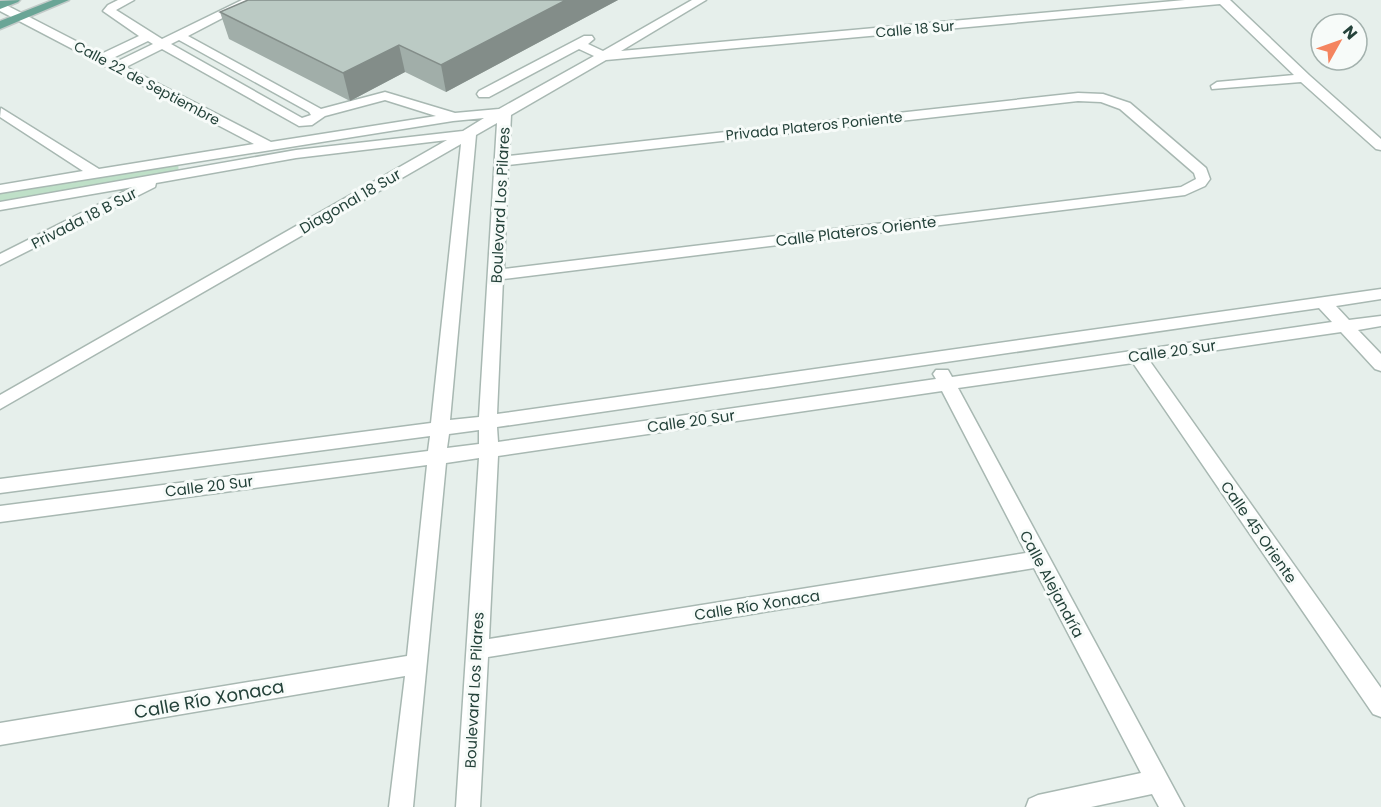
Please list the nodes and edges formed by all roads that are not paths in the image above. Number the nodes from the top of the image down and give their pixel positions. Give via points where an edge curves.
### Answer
1 (14, 0) edge
2 (63, 0) edge
3 (128, 0) edge
4 (250, 0) edge
5 (700, 0) edge
6 (1113, 0) edge
7 (1223, 0) edge
8 (1089, 2) junction
9 (0, 6) edge
10 (1100, 12) junction
11 (22, 16) junction
12 (0, 25) edge
13 (148, 36) junction
14 (180, 36) junction
15 (591, 37) dead end
16 (628, 43) junction
17 (578, 44) junction
18 (163, 45) junction
19 (605, 56) junction
20 (101, 59) junction
21 (115, 67) junction
22 (1304, 78) junction
23 (1217, 86) dead end
24 (484, 94) dead end
25 (1, 112) edge
26 (504, 112) junction
27 (319, 113) junction
28 (453, 117) junction
29 (469, 133) junction
30 (266, 146) junction
31 (1381, 146) edge
32 (296, 154) junction
33 (502, 161) junction
34 (1201, 171) joint
35 (95, 173) junction
36 (168, 175) junction
37 (0, 189) edge
38 (0, 206) edge
39 (0, 260) edge
40 (496, 275) junction
41 (1381, 294) edge
42 (1323, 302) junction
43 (1381, 321) edge
44 (1345, 326) junction
45 (1137, 356) junction
46 (934, 359) junction
47 (1381, 365) edge
48 (946, 384) junction
49 (0, 403) edge
50 (488, 422) junction
51 (439, 429) junction
52 (489, 450) junction
53 (437, 457) junction
54 (0, 486) edge
55 (0, 514) edge
56 (1038, 559) junction
57 (476, 650) junction
58 (417, 664) junction
59 (1381, 708) edge
60 (0, 734) edge
61 (1158, 781) junction
62 (400, 807) edge
63 (468, 807) edge
64 (1038, 807) edge
65 (1172, 807) edge

1 - 9 main road
2 - 11 main road
3 - 13 street via 109,11
4 - 14 street
5 - 16 street, Diagonal 18 Sur
6 - 8 street, Calle 18 Sur
7 - 10 street, Calle 18 Sur
7 - 22 street
8 - 10 street
8 - 16 street, Calle 18 Sur
9 - 11 street, Calle 22 de Septiembre
10 - 19 street, Calle 18 Sur
11 - 12 main road
11 - 20 street, Calle 22 de Septiembre
13 - 18 street
13 - 20 street
14 - 18 street
14 - 27 street
15 - 17 street
16 - 19 street, Diagonal 18 Sur
17 - 19 street
17 - 24 street
18 - 21 street
18 - 27 street via 299,122 312,120
19 - 26 street, Diagonal 18 Sur
20 - 21 street, Calle 22 de Septiembre
21 - 30 street, Calle 22 de Septiembre
22 - 23 street
22 - 31 street
25 - 35 street
26 - 28 street, Boulevard Los Pilares
26 - 29 street, Diagonal 18 Sur
26 - 33 street, Boulevard Los Pilares
27 - 28 street via 385,96
28 - 30 street, Boulevard Los Pilares
29 - 32 street
29 - 49 street, Diagonal 18 Sur
29 - 51 street
30 - 32 street, Calle 22 de Septiembre
30 - 35 street, Boulevard Los Pilares
32 - 36 street
33 - 34 street, Privada Plateros Poniente via 1078,97 1103,98 1125,106
33 - 40 street, Boulevard Los Pilares
34 - 40 street, Calle Plateros Oriente via 1200,183 1185,191
35 - 37 street, Boulevard Los Pilares
36 - 38 street
36 - 39 street, Privada 18 B Sur
40 - 50 street, Boulevard Los Pilares
41 - 42 street, Calle 20 Sur
42 - 44 street
42 - 46 street, Calle 20 Sur
43 - 44 street, Calle 20 Sur
44 - 45 street, Calle 20 Sur
44 - 47 street
45 - 48 street, Calle 20 Sur
45 - 59 street, Calle 45 Oriente
46 - 48 street, Calle Alejandría
46 - 50 street, Calle 20 Sur
48 - 52 street, Calle 20 Sur
48 - 56 street, Calle Alejandría
50 - 51 street, Calle 20 Sur
50 - 52 street, Boulevard Los Pilares
51 - 53 street
51 - 54 street, Calle 20 Sur
52 - 53 street, Calle 20 Sur
52 - 57 street, Boulevard Los Pilares
53 - 55 street, Calle 20 Sur
53 - 58 street
56 - 57 street, Calle Río Xonaca
56 - 61 street, Calle Alejandría
57 - 63 street, Boulevard Los Pilares
58 - 60 street, Calle Río Xonaca
58 - 62 street
61 - 64 street
61 - 65 street, Calle Alejandría

